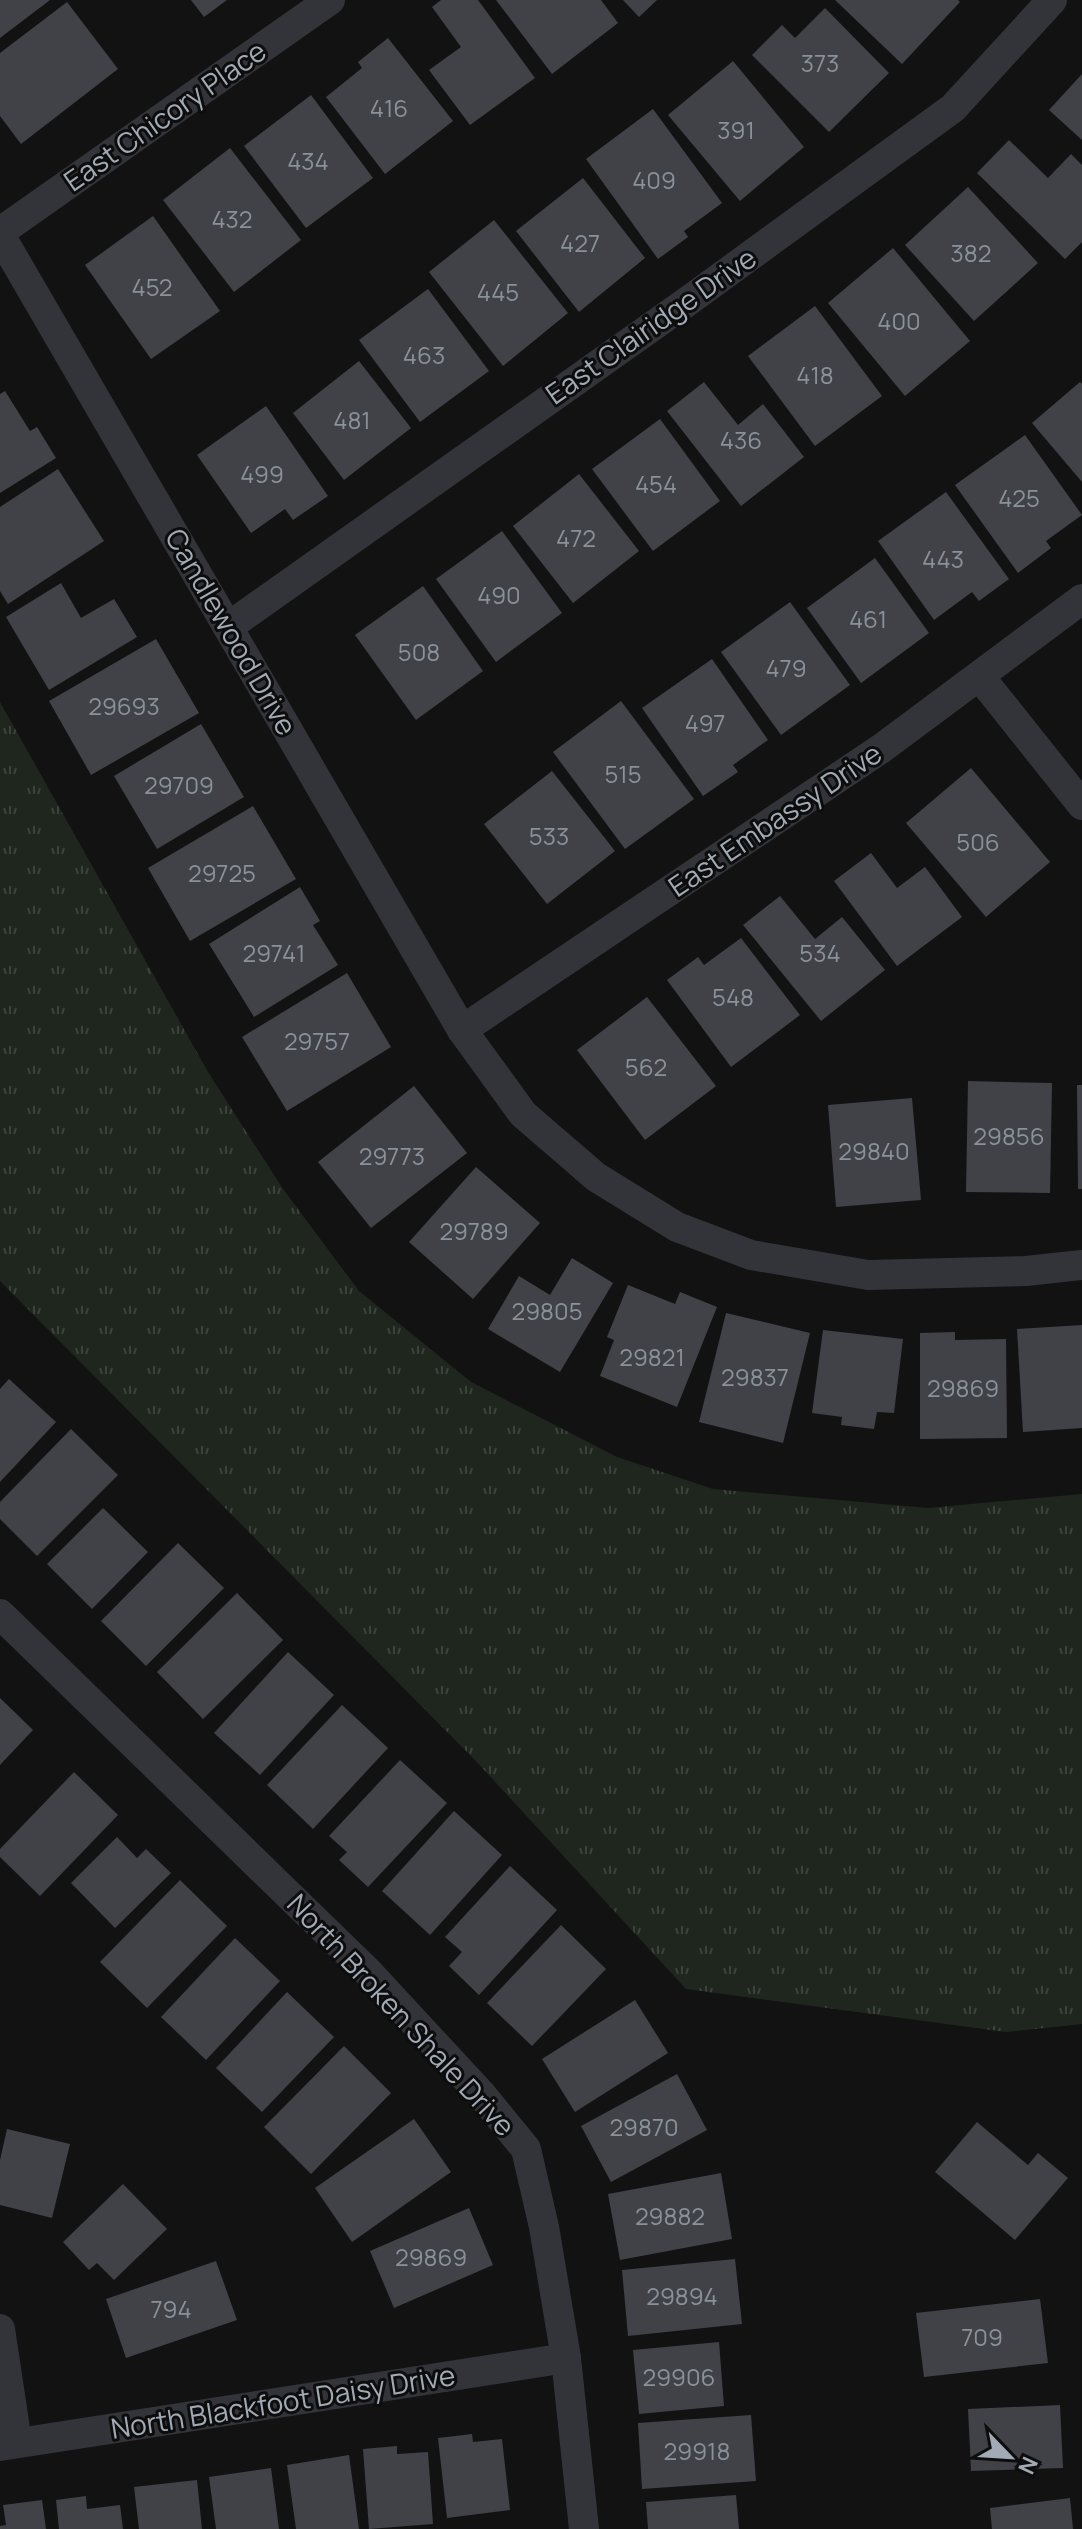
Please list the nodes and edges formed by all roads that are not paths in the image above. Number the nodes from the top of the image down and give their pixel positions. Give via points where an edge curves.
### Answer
1 (330, 0) edge
2 (1052, 0) edge
3 (0, 234) edge
4 (1082, 599) edge
5 (228, 627) junction
6 (980, 677) junction
7 (1082, 805) edge
8 (462, 1030) junction
9 (1082, 1265) edge
10 (0, 1614) edge
11 (0, 2329) edge
12 (566, 2358) junction
13 (8, 2444) edge
14 (584, 2529) edge

1 - 3 street, East Chicory Place
2 - 5 street, East Clairidge Drive via 953,108
3 - 5 street, Candlewood Drive
4 - 6 street, East Embassy Drive
5 - 8 street, Candlewood Drive
6 - 7 street
6 - 8 street, East Embassy Drive
8 - 9 street, Candlewood Drive via 523,1114 596,1177 677,1227 751,1255 868,1275
10 - 12 street, North Broken Shale Drive via 368,1972 526,2149
11 - 13 street
12 - 13 street, North Blackfoot Daisy Drive
12 - 14 street, North Broken Shale Drive

